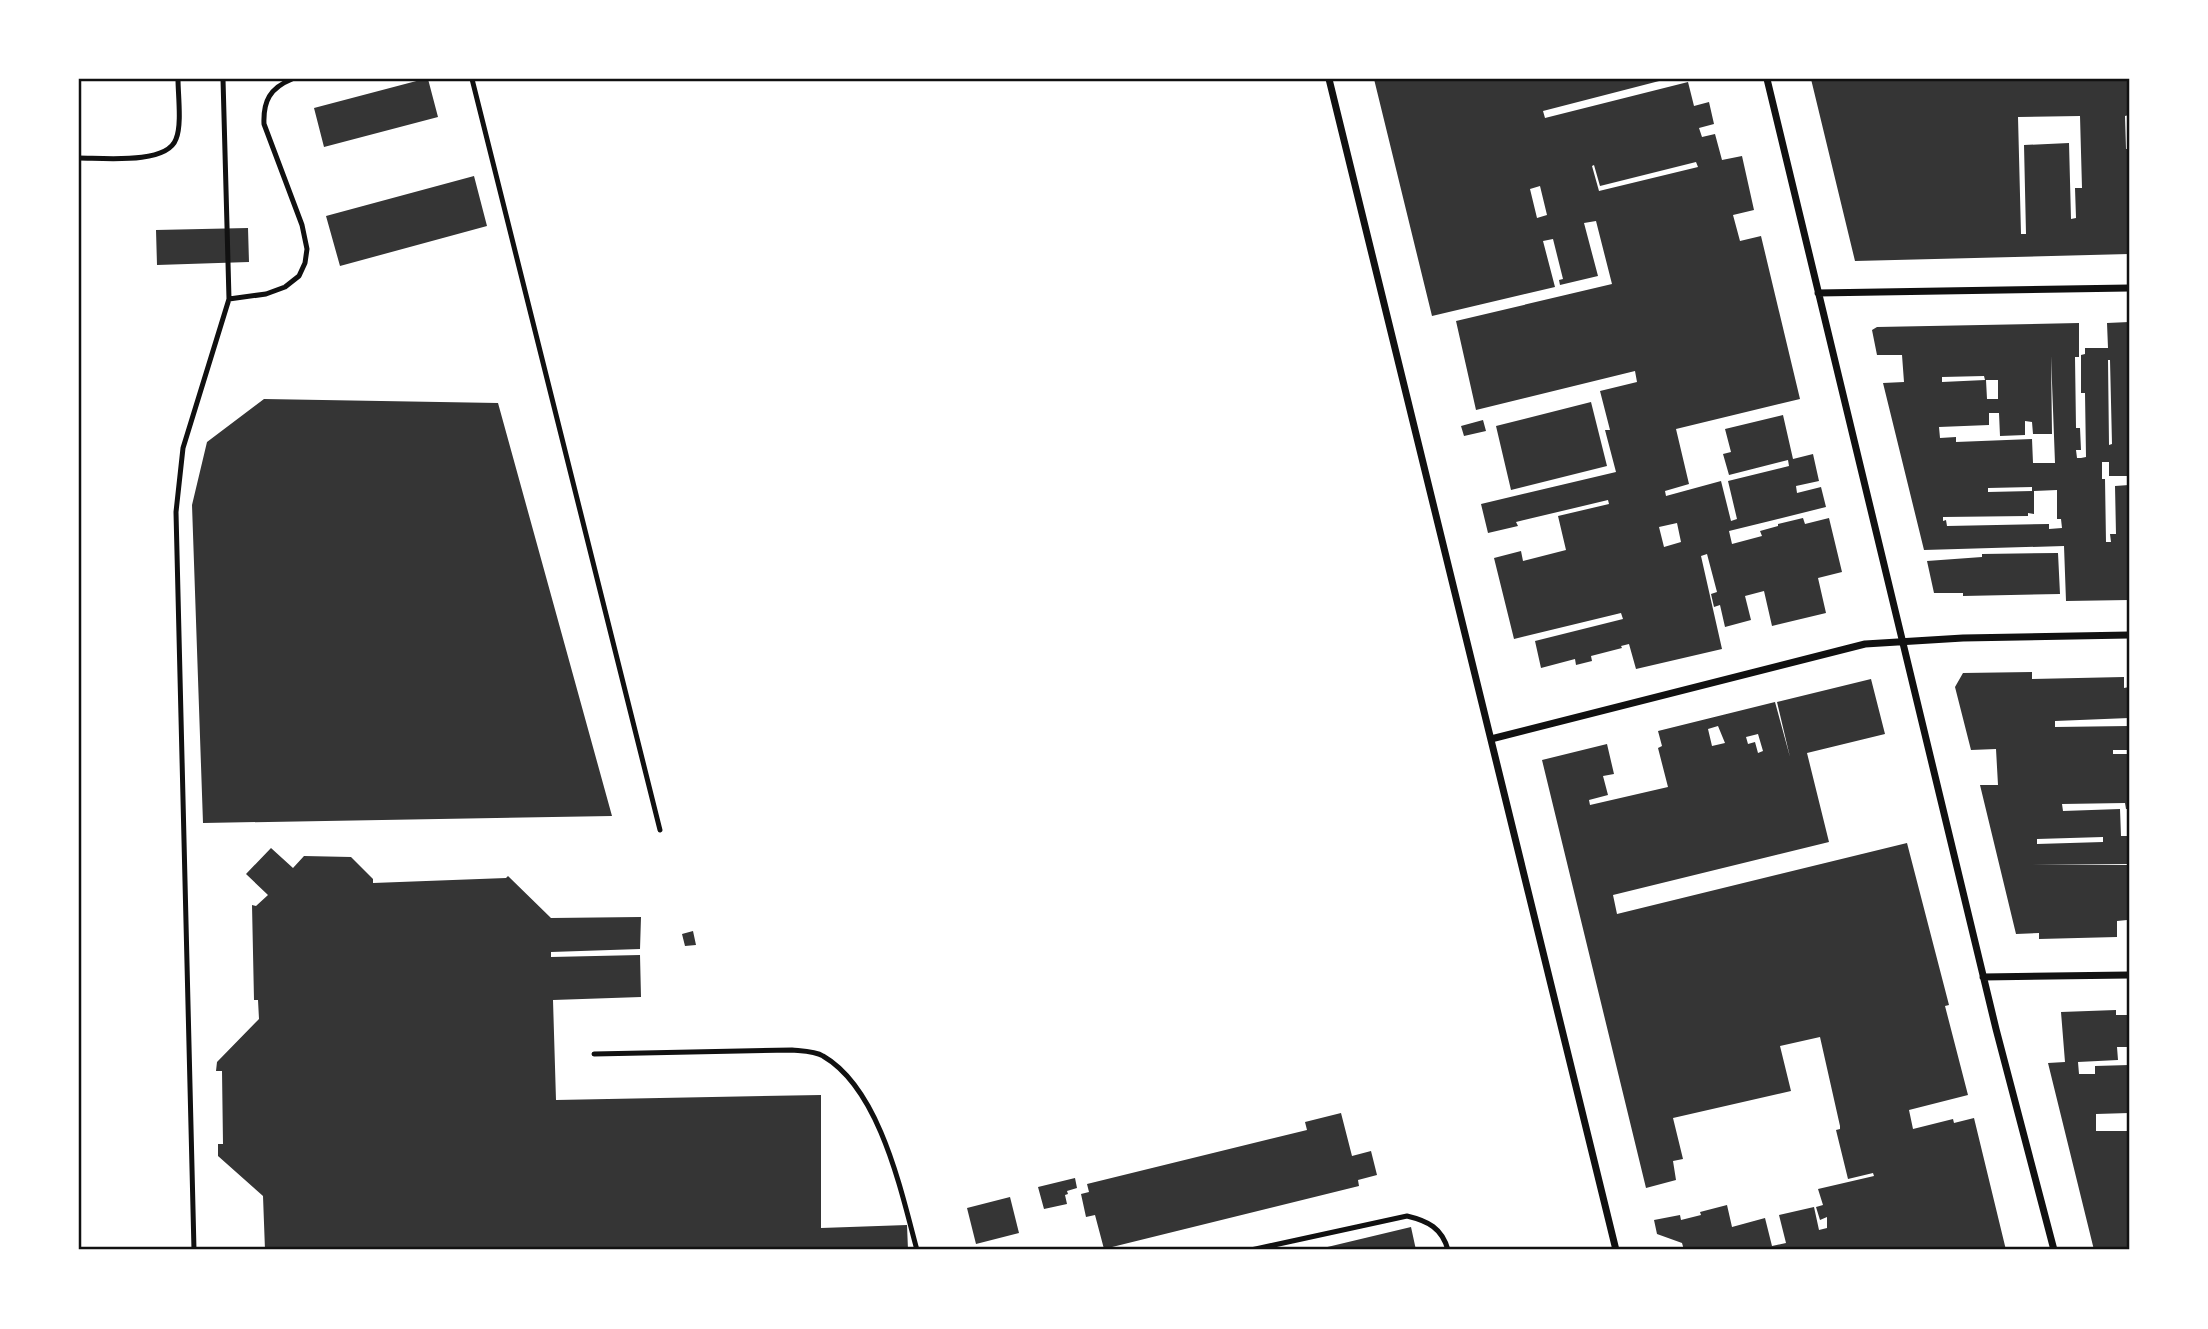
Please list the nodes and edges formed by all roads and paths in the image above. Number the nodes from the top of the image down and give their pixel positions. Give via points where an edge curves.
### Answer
1 (178, 79) edge
2 (223, 79) edge
3 (292, 79) edge
4 (472, 79) edge
5 (1329, 79) edge
6 (1767, 79) edge
7 (79, 158) edge
8 (2129, 288) edge
9 (1818, 293) junction
10 (229, 299) junction
11 (2129, 635) edge
12 (1903, 642) junction
13 (1491, 739) junction
14 (660, 830) dead end
15 (2129, 975) edge
16 (1983, 977) junction
17 (594, 1054) dead end
18 (194, 1250) edge
19 (918, 1250) edge
20 (1251, 1250) edge
21 (1448, 1250) edge
22 (1616, 1250) edge
23 (2054, 1250) edge

1 - 7 lane via 177,138 166,151 147,157
2 - 10 lane
3 - 10 lane via 269,96 263,108 264,124 302,225 305,263 299,276 285,287
4 - 14 lane
5 - 13 street
6 - 9 street
8 - 9 street
9 - 12 street
10 - 18 lane via 183,448 176,512
11 - 12 street
12 - 13 street via 1865,644
12 - 16 street
13 - 22 street
15 - 16 street
16 - 23 street
17 - 19 lane via 792,1050 822,1055 845,1075 869,1107 892,1156
20 - 21 lane via 1407,1216 1436,1227

